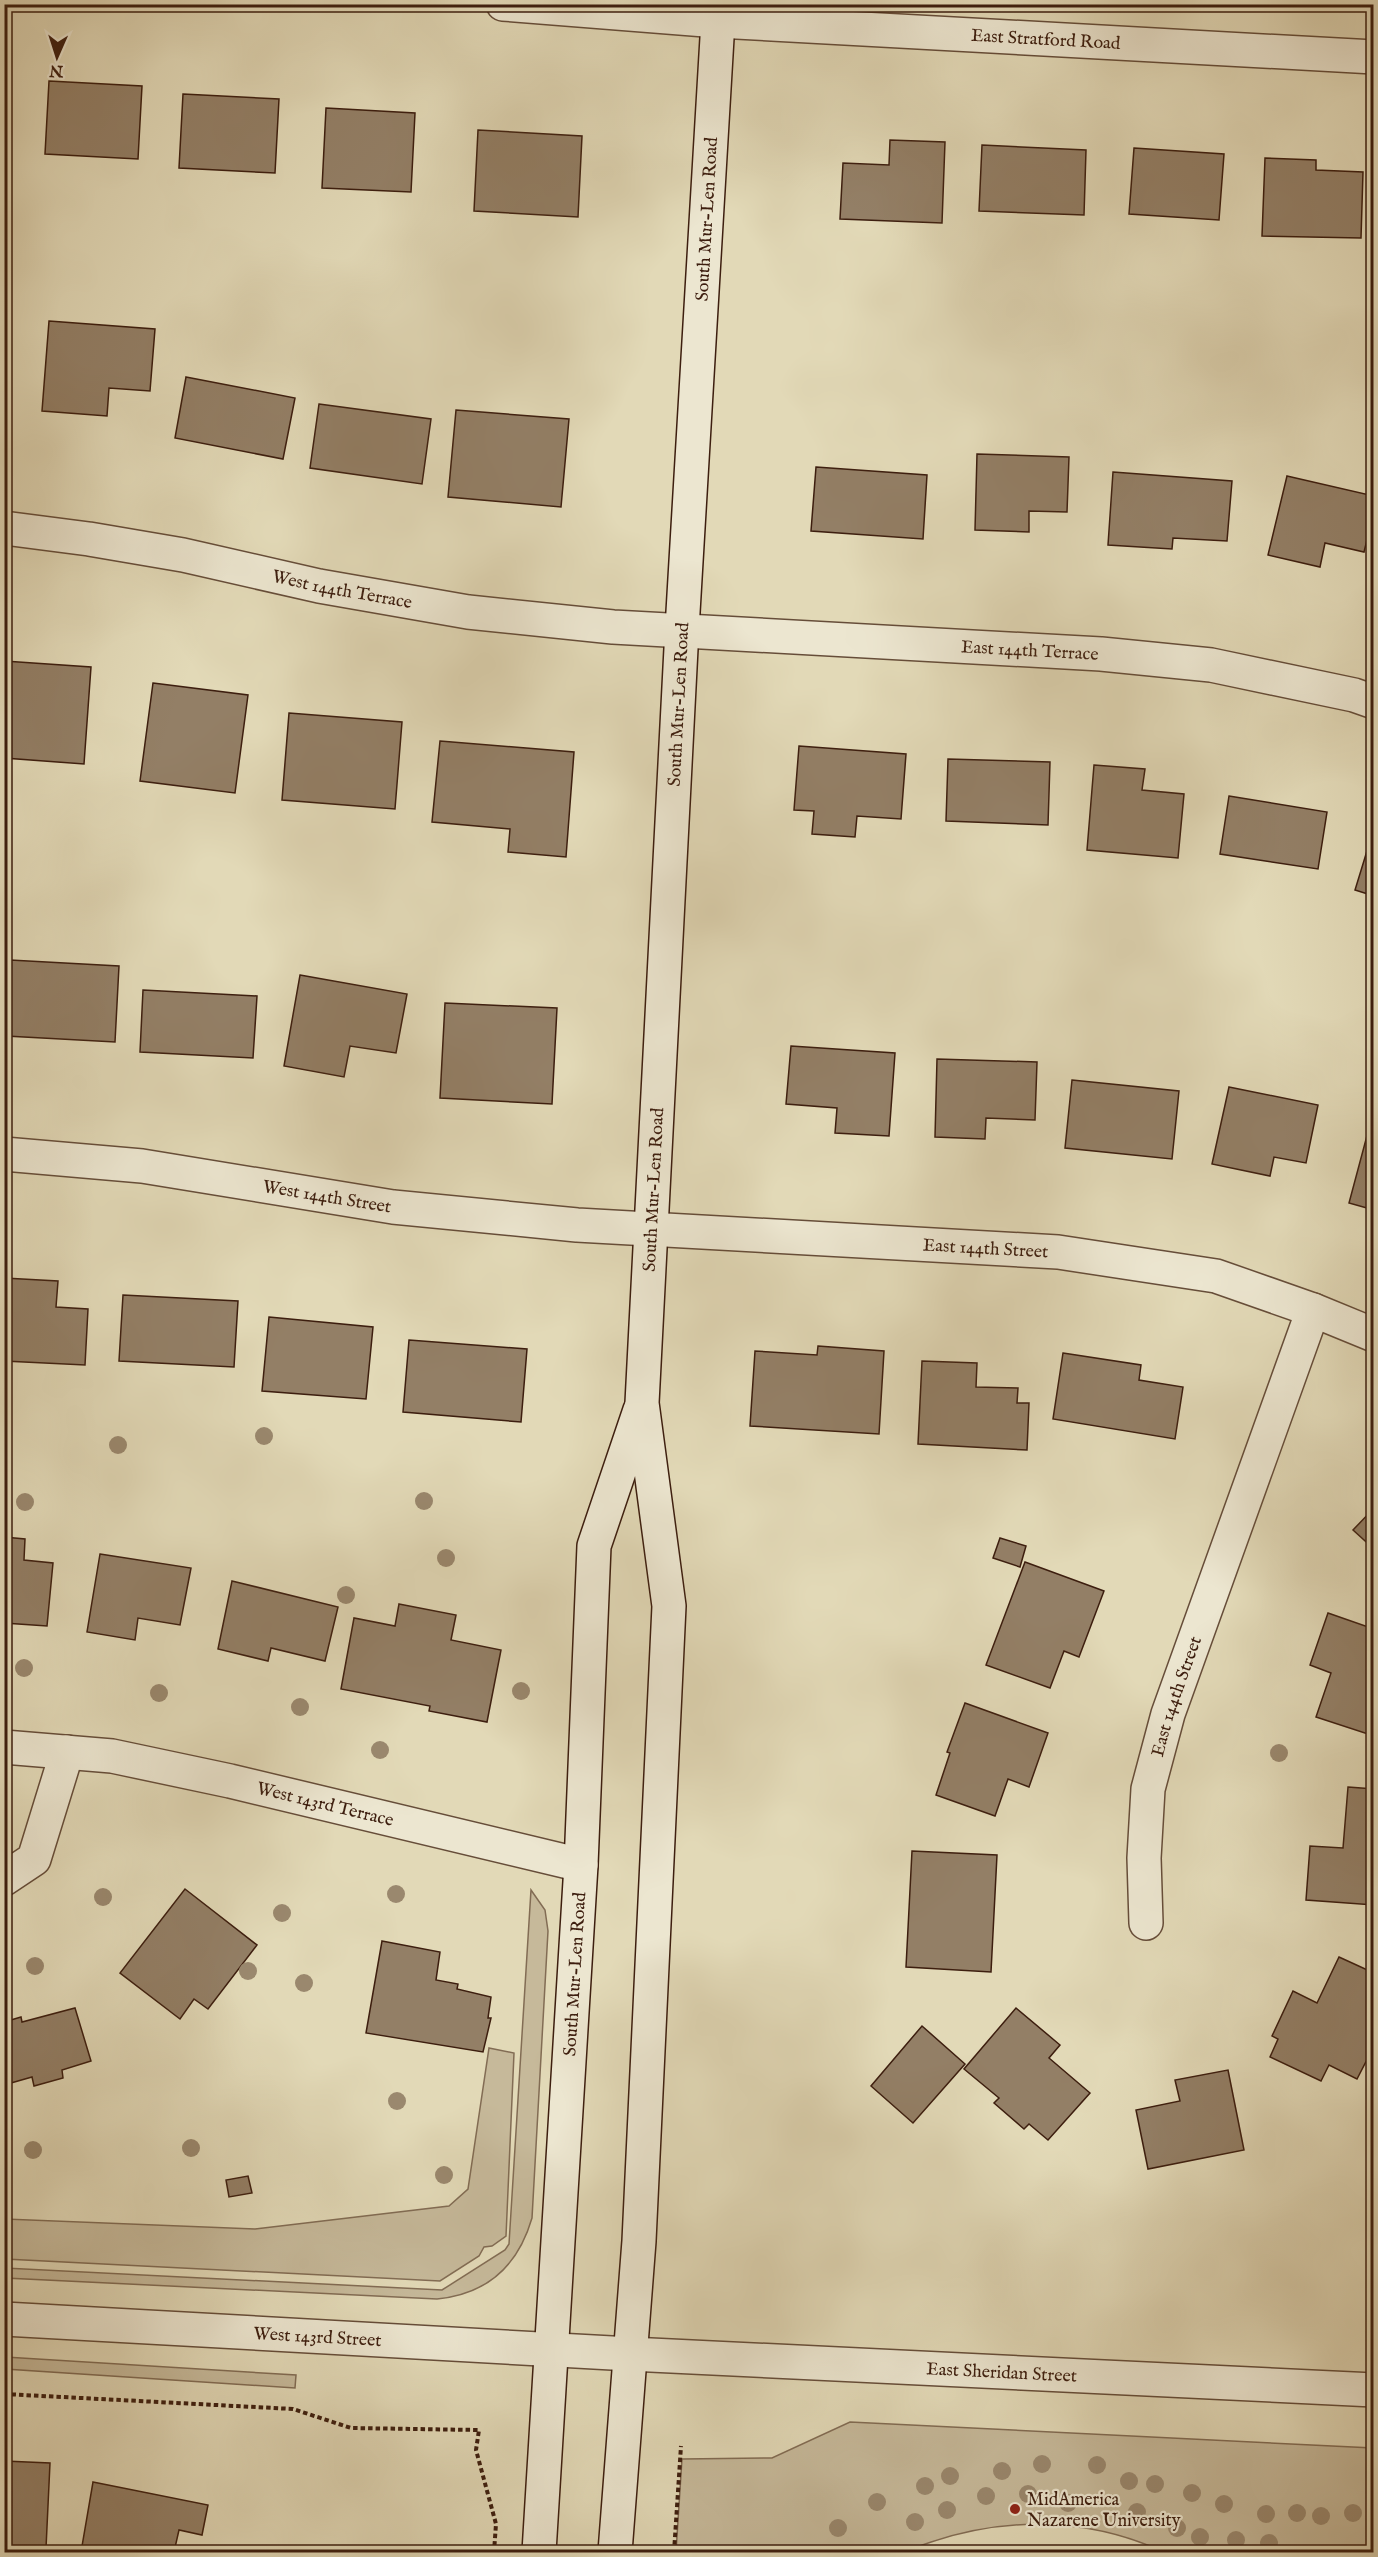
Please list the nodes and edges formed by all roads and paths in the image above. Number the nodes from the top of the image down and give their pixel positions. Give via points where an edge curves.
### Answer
1 (503, 4) edge
2 (719, 13) edge
3 (1374, 57) edge
4 (4, 528) edge
5 (682, 629) junction
6 (1374, 702) edge
7 (4, 1154) edge
8 (651, 1229) junction
9 (1313, 1310) junction
10 (1374, 1335) edge
11 (642, 1403) junction
12 (4, 1747) edge
13 (67, 1752) junction
14 (581, 1865) junction
15 (4, 1878) edge
16 (1146, 1923) dead end
17 (4, 2319) edge
18 (550, 2350) junction
19 (630, 2354) junction
20 (1374, 2390) edge
21 (4, 2394) edge
22 (681, 2446) dead end
23 (494, 2553) edge
24 (539, 2553) edge
25 (615, 2553) edge
26 (674, 2553) edge

1 - 2 street, East Stratford Road
2 - 3 street, East Stratford Road
2 - 5 street, South Mur-Len Road
4 - 5 street, West 144th Terrace via 183,555 319,586 468,612 613,627
5 - 6 street, East 144th Terrace via 1101,654 1211,665
5 - 8 street, South Mur-Len Road
7 - 8 street, West 144th Street via 142,1166 393,1206
8 - 9 street, East 144th Street via 1058,1252 1216,1276
8 - 11 street, South Mur-Len Road
9 - 10 street, East 144th Street
9 - 16 street, East 144th Street via 1168,1714 1148,1789
11 - 14 street, South Mur-Len Road via 594,1546
11 - 19 street, South Mur-Len Road via 669,1606 639,2241
12 - 13 street, West 143rd Terrace
13 - 14 street, West 143rd Terrace via 112,1756 230,1781
13 - 15 street via 34,1859
14 - 18 street, South Mur-Len Road
17 - 18 street, West 143rd Street
18 - 19 street, West 143rd Street
18 - 24 street, South Mur-Len Road
19 - 20 street, East Sheridan Street
19 - 25 street, South Mur-Len Road
21 - 23 path via 293,2409 351,2428 479,2430 476,2450 496,2524
22 - 26 path

